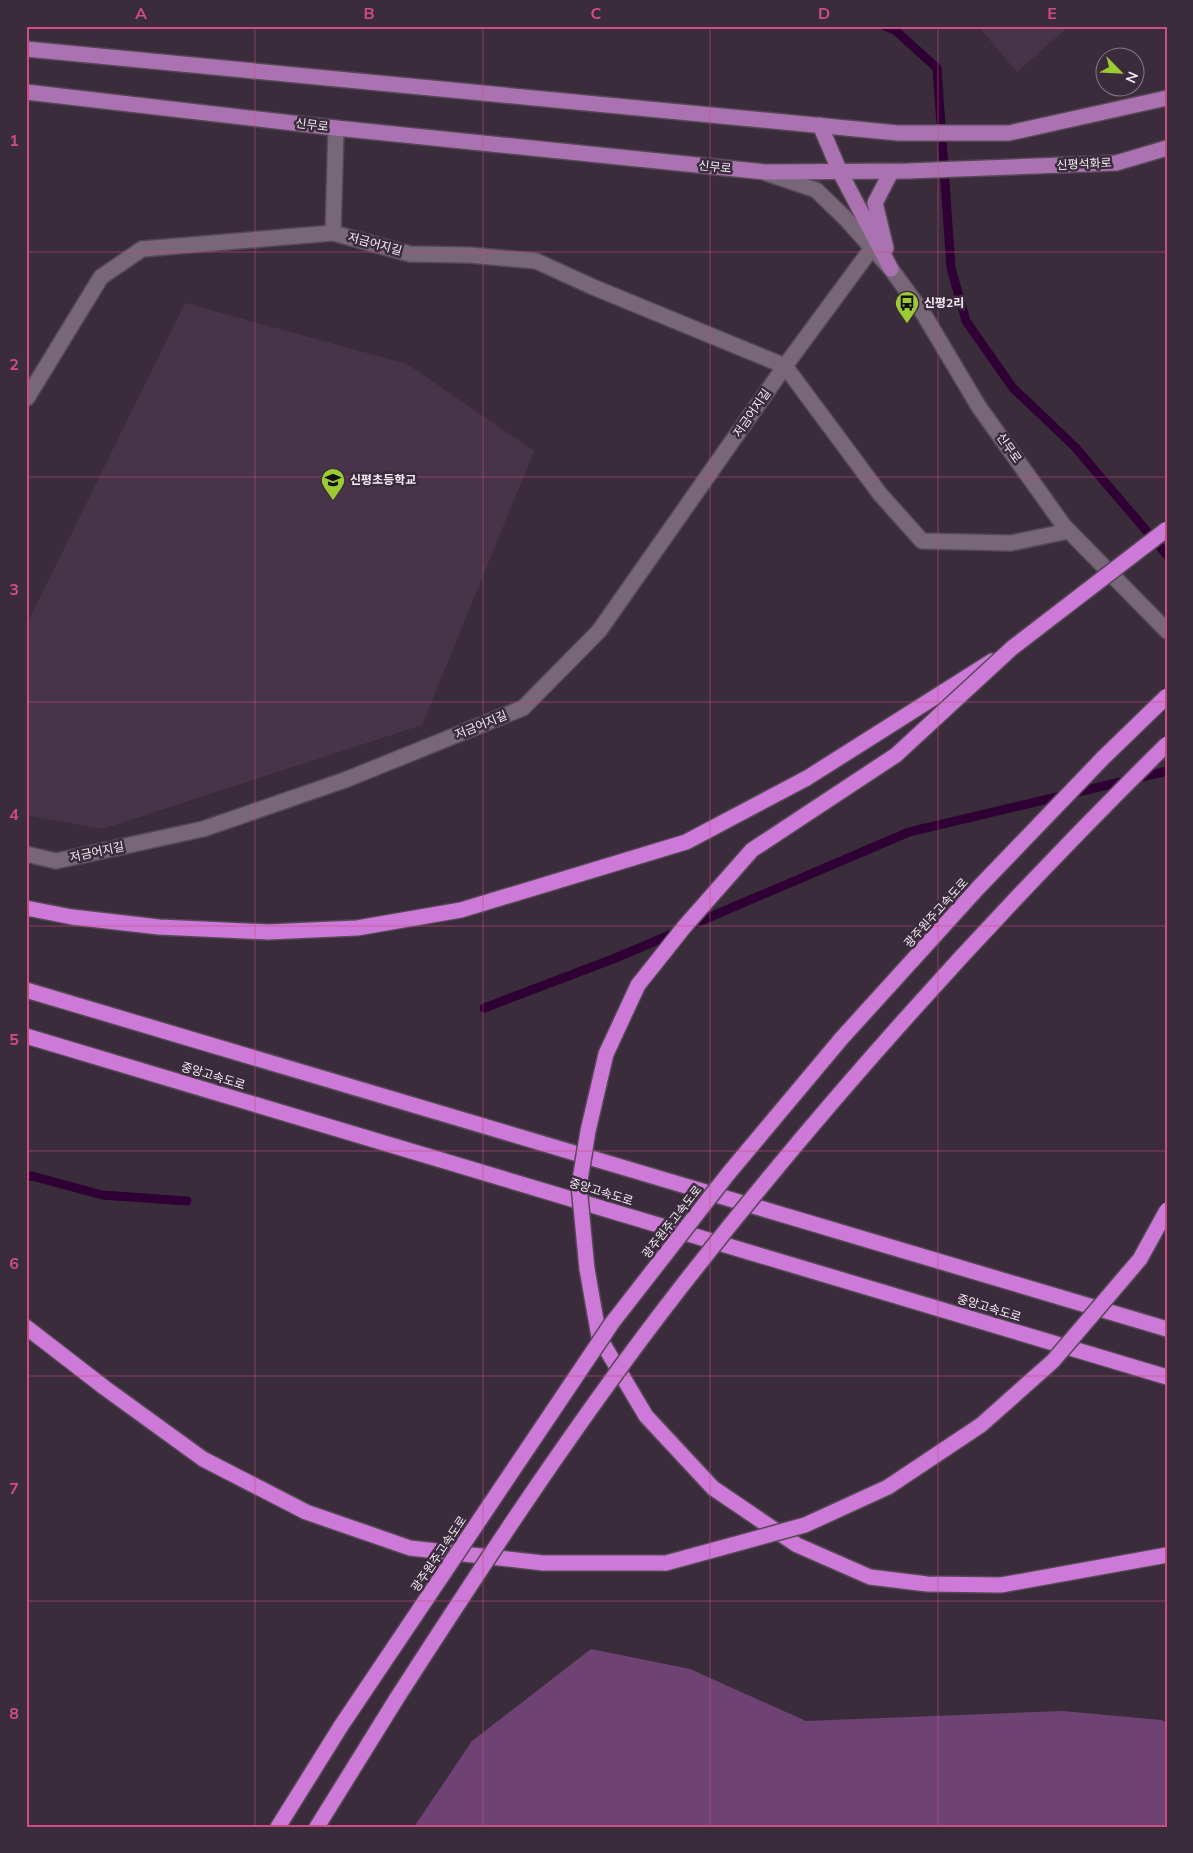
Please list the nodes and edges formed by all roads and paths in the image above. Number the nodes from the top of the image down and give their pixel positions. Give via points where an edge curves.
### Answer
1 (26, 49) edge
2 (26, 92) edge
3 (1167, 98) edge
4 (820, 125) junction
5 (336, 128) junction
6 (1167, 148) edge
7 (765, 172) junction
8 (840, 172) junction
9 (891, 172) junction
10 (333, 233) junction
11 (872, 248) junction
12 (890, 269) junction
13 (785, 366) junction
14 (27, 398) edge
15 (1167, 529) edge
16 (1069, 531) junction
17 (1167, 631) edge
18 (1012, 648) junction
19 (1167, 696) edge
20 (1167, 744) edge
21 (26, 854) edge
22 (26, 908) edge
23 (26, 990) edge
24 (26, 1036) edge
25 (1167, 1210) edge
26 (26, 1327) edge
27 (1167, 1330) edge
28 (1167, 1377) edge
29 (1167, 1555) edge
30 (278, 1827) edge
31 (317, 1827) edge

1 - 4 main road
2 - 5 main road, 신무로
3 - 4 main road via 1009,133 898,133
4 - 8 main road
5 - 7 main road, 신무로
5 - 10 street, 저금어지길
6 - 9 main road, 신평석화로 via 1116,163
7 - 8 main road, 신무로
7 - 11 street via 816,190
8 - 9 main road
8 - 12 main road, 신무로
9 - 12 main road via 875,203
10 - 13 street, 저금어지길 via 410,254 536,261
10 - 14 street, 저금어지길 via 142,249 100,276
11 - 12 street
11 - 13 street, 저금어지길
12 - 16 street, 신무로 via 923,314 979,406
13 - 16 street via 880,494 922,540 1010,544
13 - 21 street, 저금어지길 via 599,631 522,708 345,780 203,829 56,861
15 - 18 highway, bridge
16 - 17 street, 신무로
18 - 22 highway, bridge via 806,778 686,842 461,910 357,928 268,932 159,927
18 - 29 highway, bridge via 896,755 752,850 638,985 606,1054 579,1186 599,1337 646,1416 713,1488 797,1544 870,1577 927,1584 1001,1585
19 - 30 highway, 광주원주고속도로, bridge via 978,888 841,1039 728,1174 612,1324 341,1726
20 - 31 highway, bridge via 950,969 866,1063 677,1292 454,1608
23 - 27 highway
24 - 28 highway, 중앙고속도로
25 - 26 highway, bridge via 1140,1259 1054,1361 981,1425 888,1487 805,1525 666,1562 543,1563 410,1548 306,1512 203,1459

